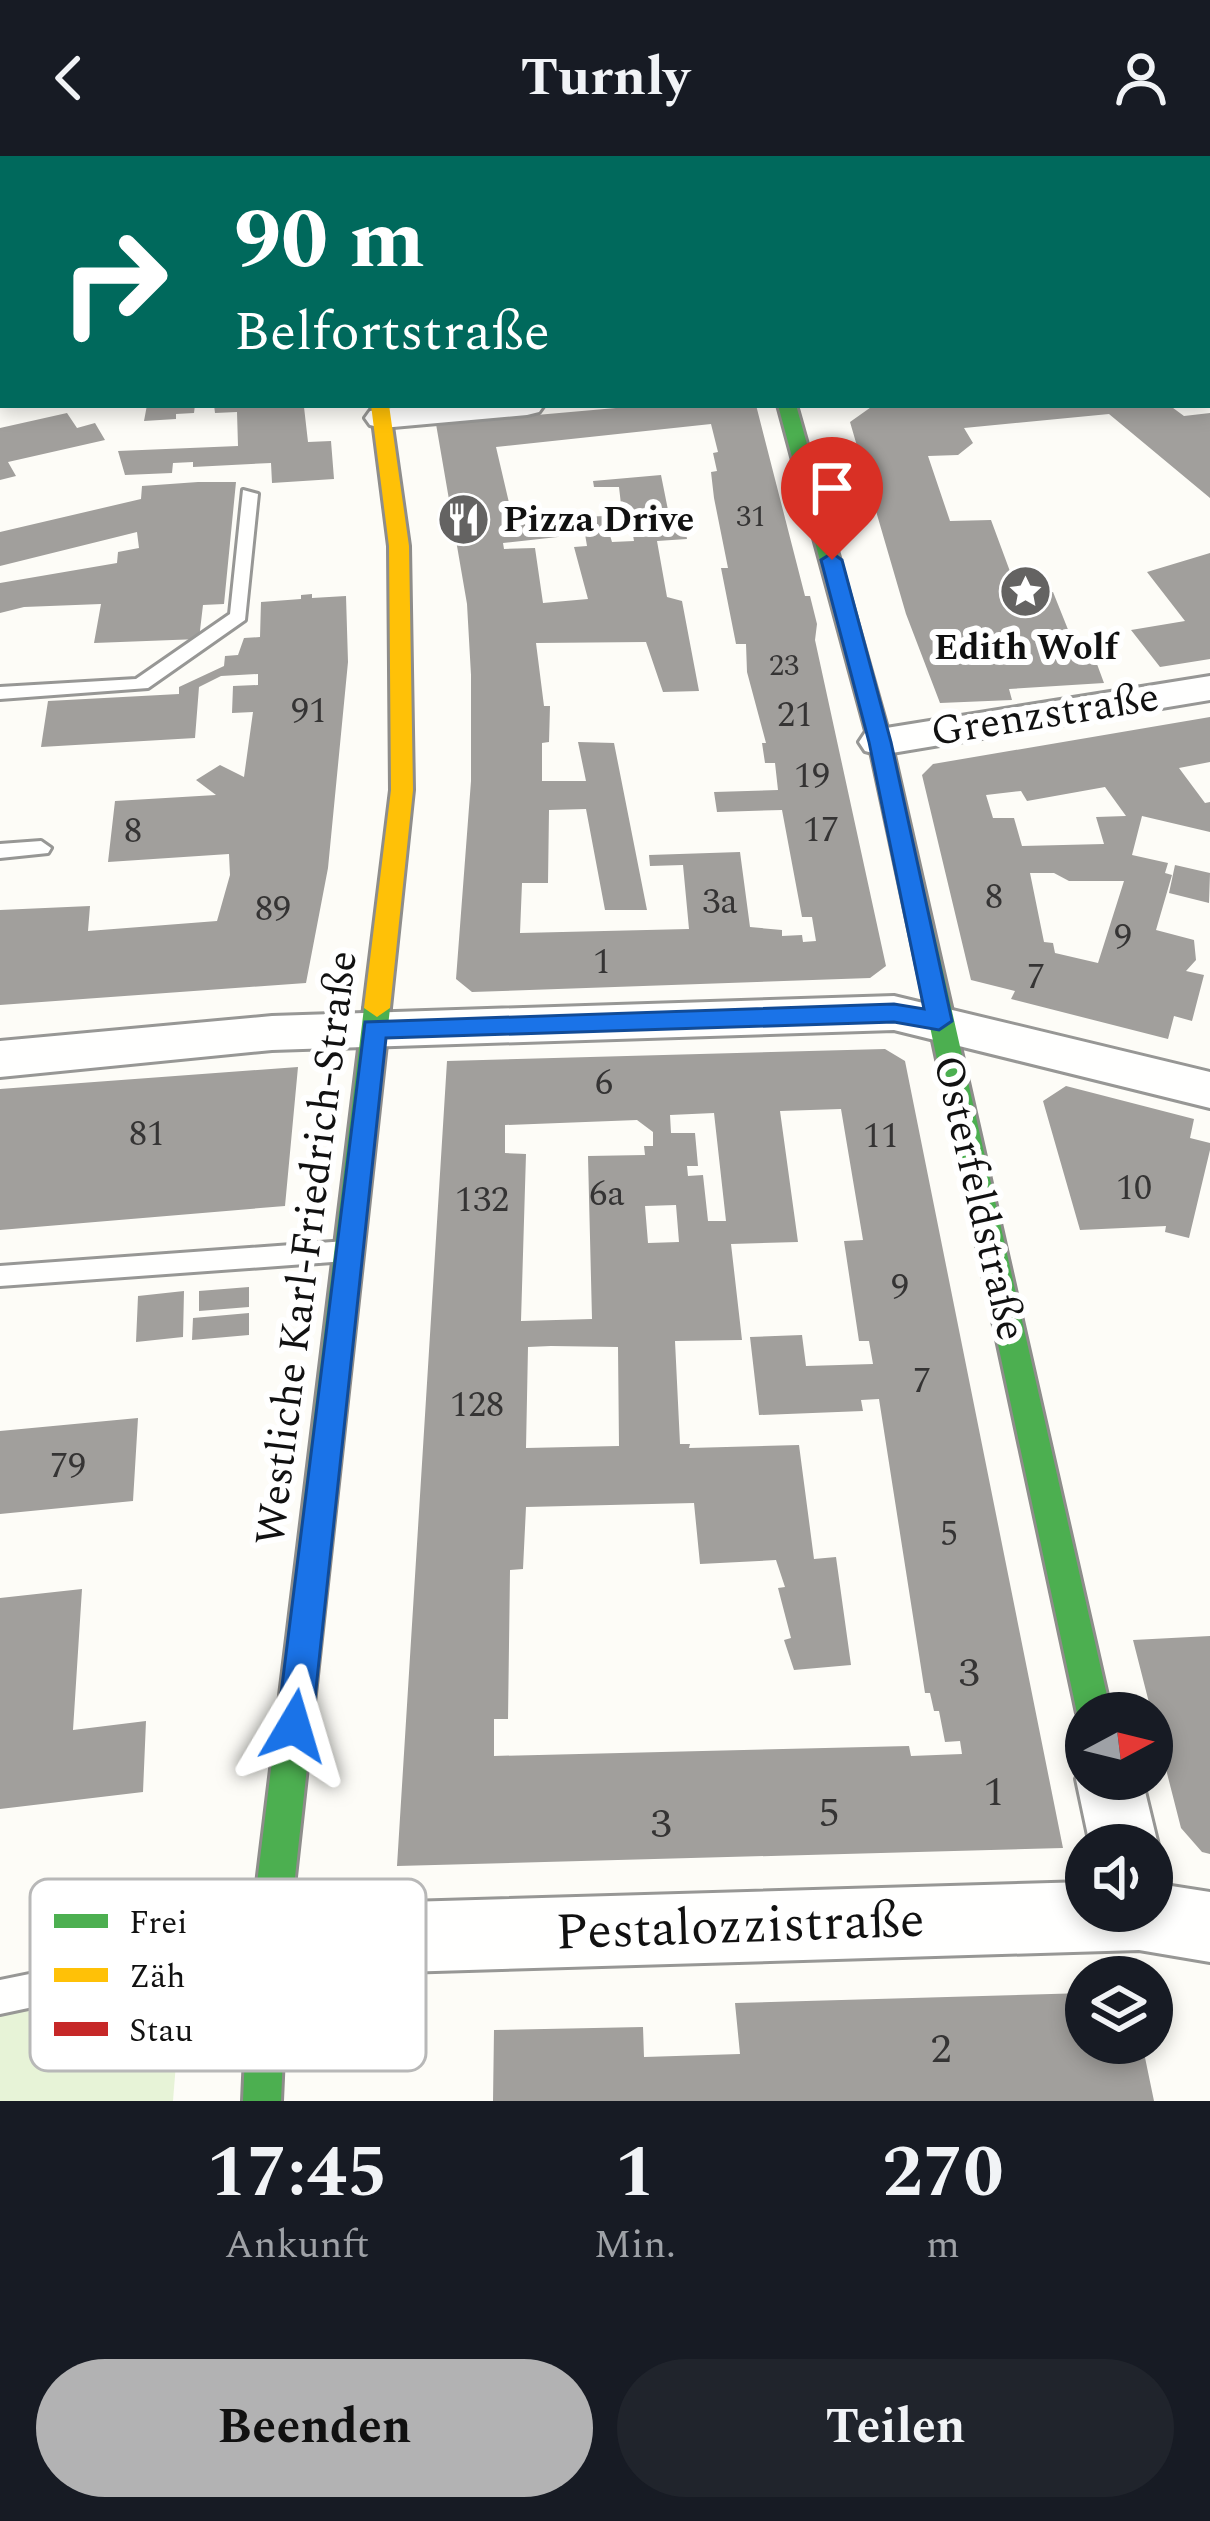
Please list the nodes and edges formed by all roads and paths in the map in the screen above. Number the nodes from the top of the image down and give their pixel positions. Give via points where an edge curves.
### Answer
1 (464, 408) edge
2 (788, 408) edge
3 (381, 412) edge
4 (249, 494) dead end
5 (1210, 688) edge
6 (0, 694) edge
7 (880, 742) junction
8 (41, 848) dead end
9 (0, 851) edge
10 (939, 1021) junction
11 (374, 1029) junction
12 (0, 1059) edge
13 (1210, 1090) edge
14 (348, 1250) junction
15 (0, 1276) edge
16 (1089, 1692) edge
17 (276, 1879) edge
18 (1065, 1915) edge
19 (1173, 1920) edge
20 (1210, 1927) edge
21 (426, 1936) edge
22 (30, 1991) edge
23 (0, 1997) edge
24 (263, 2071) edge
25 (262, 2101) edge

1 - 3 street
2 - 7 main road, Osterfeldstraße
3 - 11 main road, Westliche Karl-Friedrich-Straße via 399,546 403,726
4 - 6 lane via 238,616 142,685
5 - 7 street, Grenzstraße
7 - 10 main road, Osterfeldstraße
8 - 9 lane
10 - 11 street via 894,1013
10 - 13 street
10 - 16 main road, Osterfeldstraße
11 - 12 street
11 - 14 main road, Westliche Karl-Friedrich-Straße
14 - 15 lane
14 - 17 main road, Westliche Karl-Friedrich-Straße
18 - 21 street, Pestalozzistraße
19 - 20 street, Pestalozzistraße
22 - 23 lane
24 - 25 main road, Westliche Karl-Friedrich-Straße

